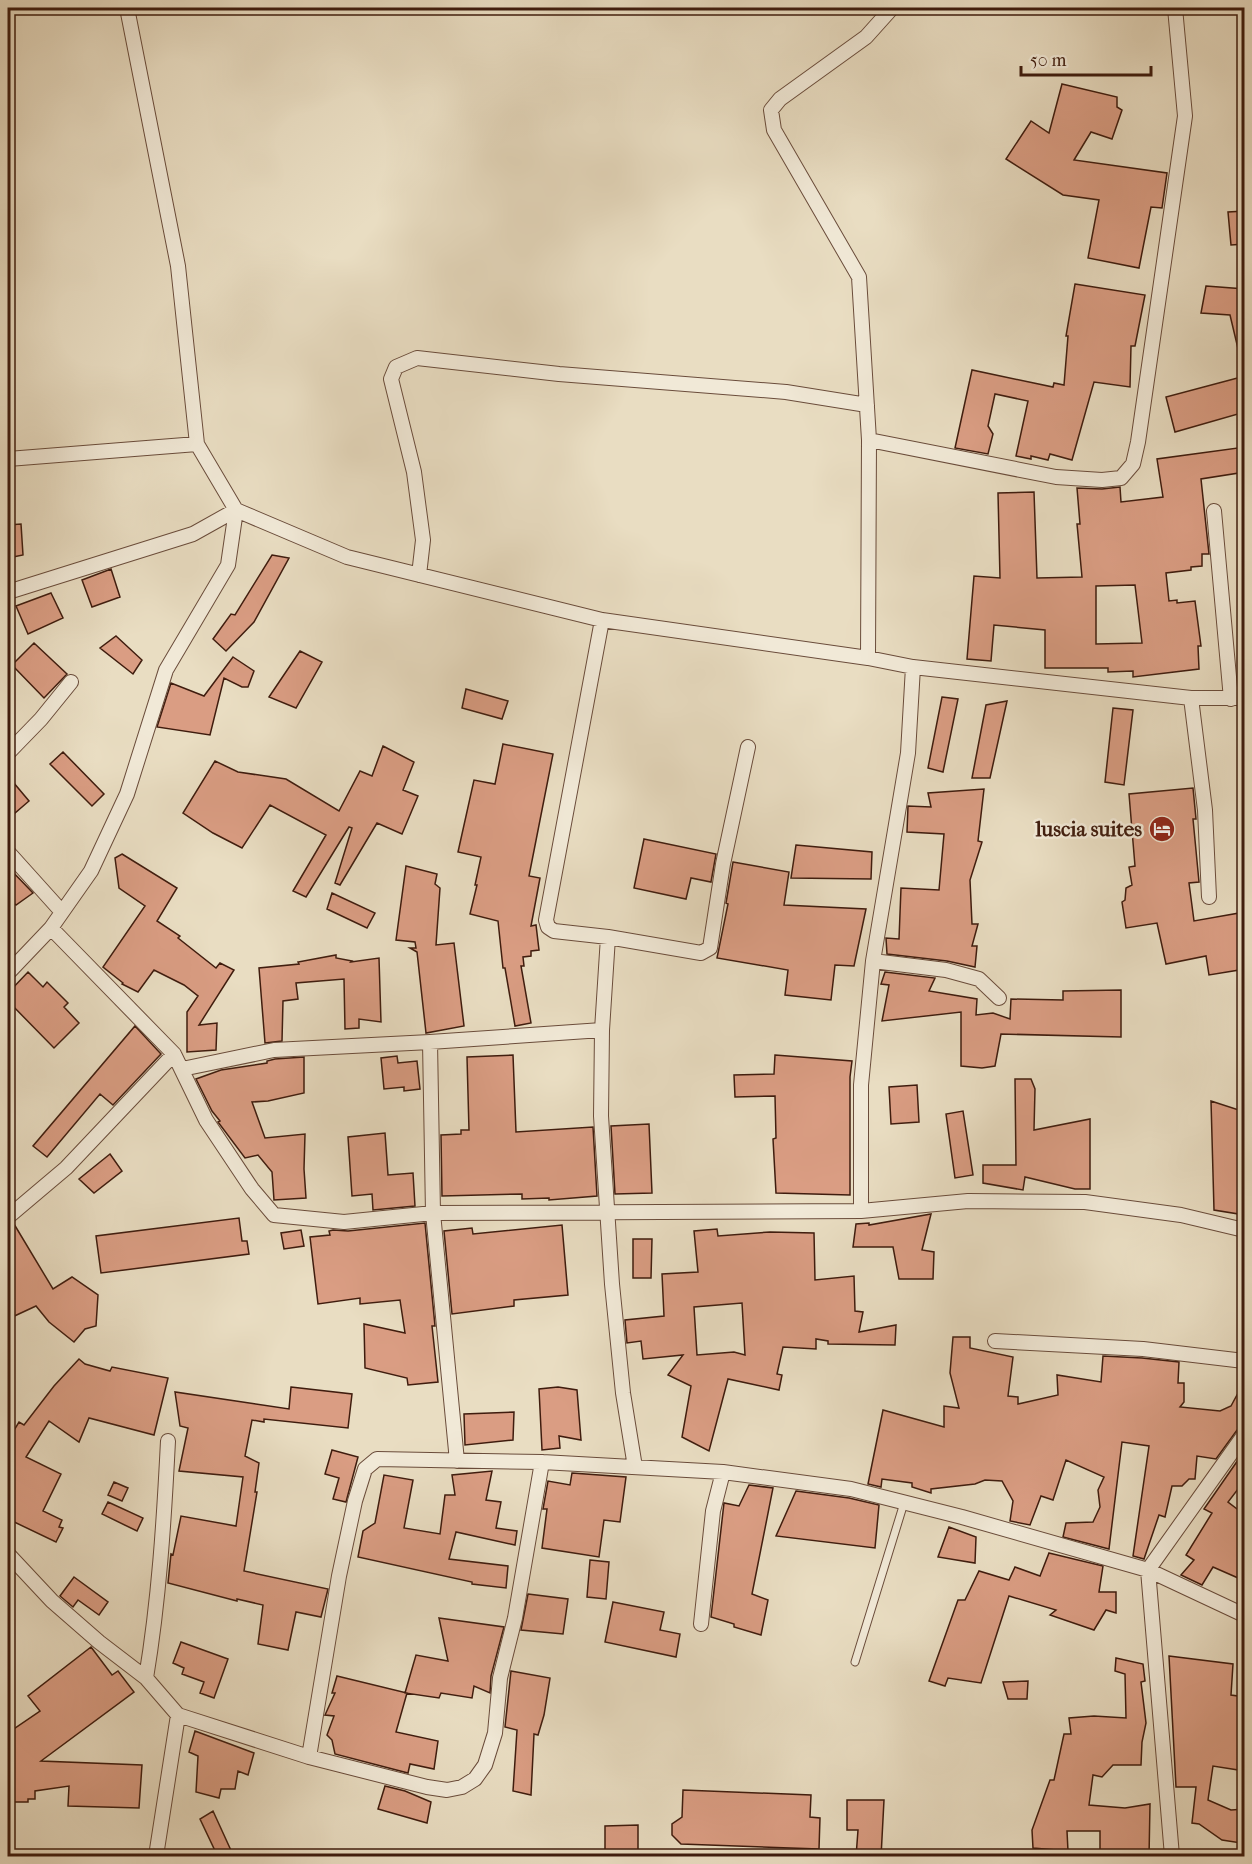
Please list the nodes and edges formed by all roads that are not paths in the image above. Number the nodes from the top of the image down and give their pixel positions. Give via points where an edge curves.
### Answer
1 (127, 8) edge
2 (892, 8) edge
3 (1175, 8) edge
4 (867, 405) junction
5 (869, 440) junction
6 (197, 444) junction
7 (8, 459) edge
8 (236, 510) junction
9 (1214, 511) dead end
10 (419, 575) junction
11 (8, 592) edge
12 (602, 620) junction
13 (868, 658) junction
14 (913, 667) junction
15 (71, 682) dead end
16 (1191, 698) junction
17 (1238, 698) edge
18 (748, 747) dead end
19 (8, 753) edge
20 (8, 852) edge
21 (1209, 897) dead end
22 (62, 912) junction
23 (51, 928) junction
24 (608, 937) junction
25 (873, 961) junction
26 (8, 972) edge
27 (999, 998) dead end
28 (602, 1030) junction
29 (430, 1042) junction
30 (174, 1054) junction
31 (182, 1069) junction
32 (861, 1211) junction
33 (607, 1212) junction
34 (433, 1214) junction
35 (8, 1217) edge
36 (1245, 1230) edge
37 (995, 1341) dead end
38 (1245, 1362) edge
39 (1245, 1435) edge
40 (168, 1441) dead end
41 (457, 1461) junction
42 (542, 1462) junction
43 (634, 1467) junction
44 (723, 1472) junction
45 (904, 1503) junction
46 (8, 1554) edge
47 (1149, 1570) junction
48 (1245, 1615) edge
49 (701, 1624) dead end
50 (855, 1662) dead end
51 (146, 1678) junction
52 (178, 1715) junction
53 (309, 1757) junction
54 (156, 1857) edge
55 (1172, 1857) edge

1 - 6 street via 178,266
2 - 4 street via 866,38 780,99 771,110 774,130 859,277
3 - 5 street via 1185,116 1133,464 1121,478 1056,477
4 - 5 street
4 - 10 street via 786,392 417,358 396,367 391,379 416,483 423,540
5 - 13 street
6 - 7 street
6 - 8 street
8 - 10 street via 347,556
8 - 11 street via 193,534
8 - 22 street via 228,565 166,670 127,794 92,871
9 - 17 street
10 - 12 street
12 - 13 street
12 - 24 street via 546,920 554,931
13 - 14 street
14 - 16 street
14 - 25 street via 908,753
15 - 19 street
16 - 17 street
16 - 21 street via 1205,810
18 - 24 street via 710,948 701,953
20 - 22 street
22 - 23 street
23 - 26 street
23 - 30 street
24 - 28 street
25 - 27 street via 946,970 979,979
25 - 32 street via 861,1085
28 - 29 street
28 - 33 street via 601,1116
29 - 31 street via 274,1050
29 - 34 street
30 - 31 street
30 - 35 street via 66,1168
31 - 34 street via 206,1120 274,1215 344,1222
32 - 33 street
32 - 36 street via 968,1201 1085,1202 1181,1215
33 - 34 street
33 - 43 street via 623,1393
34 - 41 street
37 - 38 street via 1143,1349
39 - 47 street
40 - 51 street via 163,1539
41 - 42 street
41 - 53 street via 377,1459 365,1470 339,1576
42 - 43 street
42 - 53 street via 515,1618 500,1678 495,1733 485,1765 475,1779 447,1790
43 - 44 street
44 - 45 street via 851,1489
44 - 49 street via 713,1511
45 - 47 street
45 - 50 lane
46 - 51 street via 52,1601
47 - 48 street
47 - 55 street
51 - 52 street
52 - 53 street
52 - 54 street

